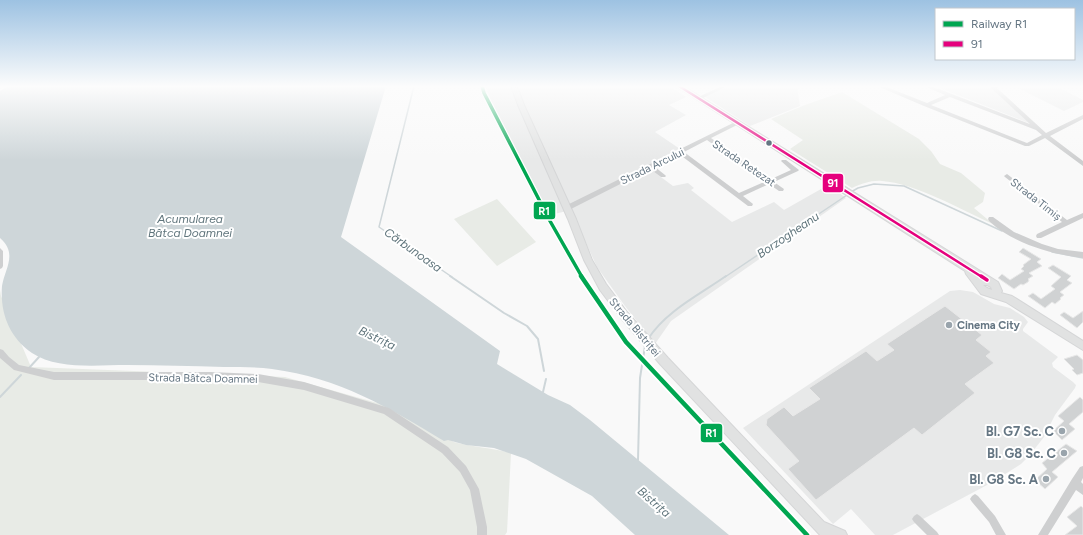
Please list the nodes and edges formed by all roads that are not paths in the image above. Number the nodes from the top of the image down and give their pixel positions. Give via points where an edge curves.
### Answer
1 (524, 111) edge
2 (719, 111) edge
3 (943, 111) edge
4 (991, 111) edge
5 (1019, 111) edge
6 (1082, 119) edge
7 (737, 123) junction
8 (1038, 129) junction
9 (1045, 135) junction
10 (707, 138) junction
11 (680, 152) junction
12 (784, 161) dead end
13 (1083, 164) edge
14 (650, 166) junction
15 (663, 176) dead end
16 (1007, 176) dead end
17 (768, 182) junction
18 (781, 189) dead end
19 (739, 195) junction
20 (750, 204) dead end
21 (567, 208) junction
22 (1083, 215) edge
23 (991, 219) dead end
24 (1066, 222) junction
25 (1039, 236) dead end
26 (0, 252) edge
27 (1083, 255) edge
28 (0, 266) edge
29 (1083, 344) edge
30 (0, 352) edge
31 (1083, 470) edge
32 (1076, 482) junction
33 (1083, 490) edge
34 (975, 499) dead end
35 (917, 519) dead end
36 (824, 530) edge
37 (482, 535) edge
38 (841, 535) edge
39 (934, 535) edge
40 (1001, 535) edge
41 (1044, 535) edge

1 - 21 main road, Strada Bistriței
2 - 7 main road
3 - 9 street via 1026,145
4 - 8 street
5 - 8 street
6 - 9 street
7 - 10 street, Strada Arcului
7 - 29 main road via 966,268 983,282 984,292 995,291 1009,298
8 - 9 street
9 - 13 street
10 - 11 street, Strada Arcului
10 - 17 street, Strada Retezat
11 - 14 street, Strada Arcului
11 - 19 street
12 - 17 street via 796,170
14 - 15 street
14 - 21 street, Strada Arcului
16 - 24 street, Strada Timiș
17 - 18 street, Strada Retezat
17 - 19 street
19 - 20 street
21 - 36 main road, Strada Bistriței via 596,276 613,302 655,351
22 - 24 street
23 - 27 street via 1005,230 1046,248
24 - 25 street
26 - 28 street
30 - 37 street, Strada Bâtca Doamnei via 17,368 54,376 258,378 304,386 386,411 445,450 463,469 474,489
31 - 32 street
32 - 33 street
32 - 41 street
34 - 40 street via 992,519
35 - 39 street
36 - 38 main road, Strada Bistriței

